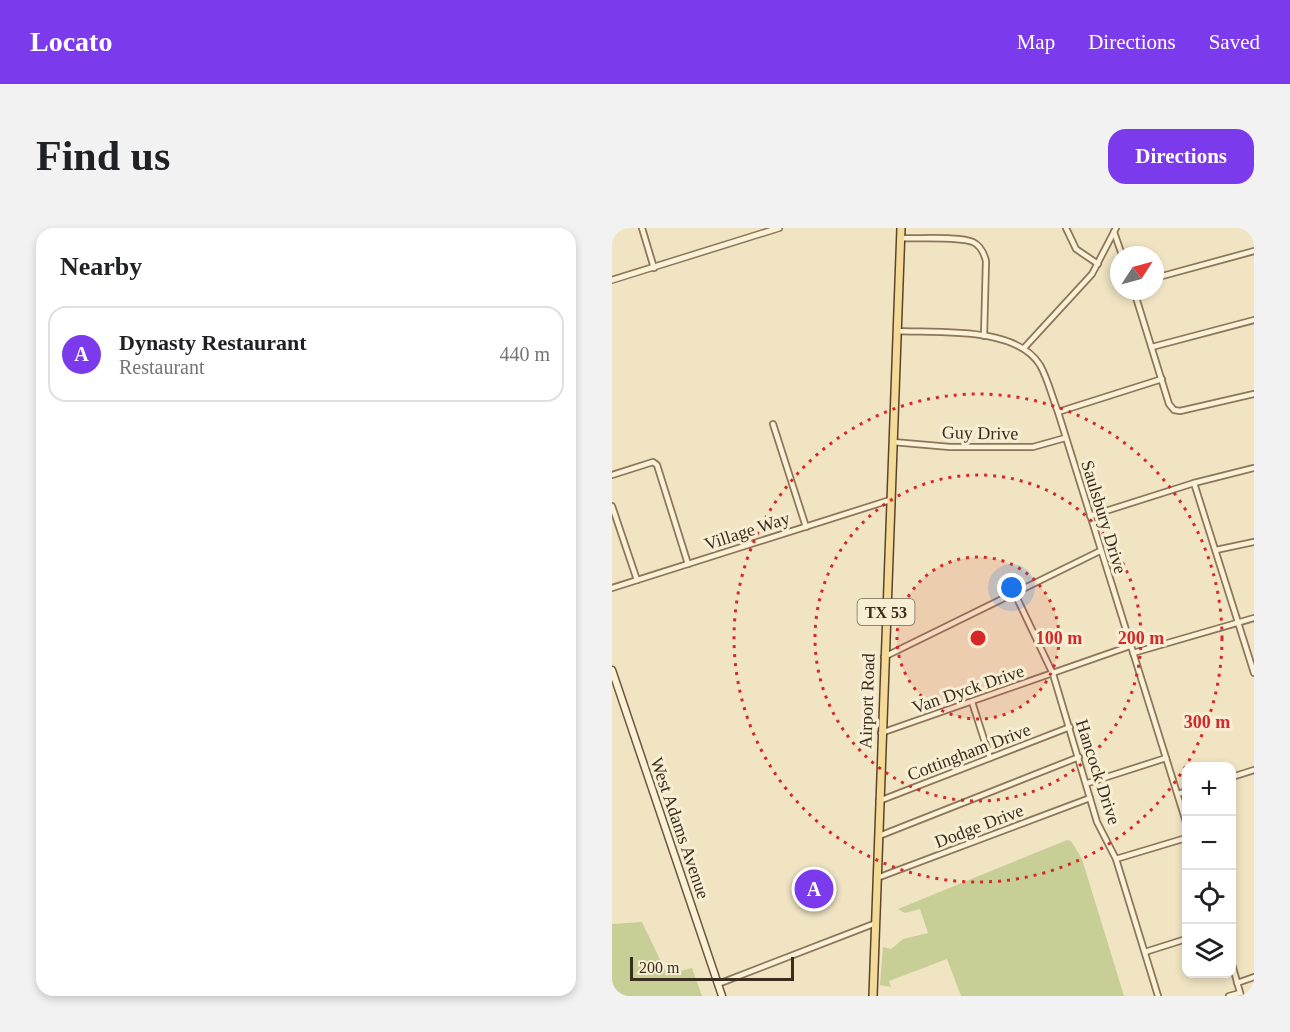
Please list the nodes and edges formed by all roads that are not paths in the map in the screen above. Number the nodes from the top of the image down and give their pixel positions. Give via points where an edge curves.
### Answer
1 (642, 228) edge
2 (779, 228) edge
3 (901, 228) edge
4 (1066, 228) edge
5 (1115, 230) edge
6 (901, 238) junction
7 (1119, 246) edge
8 (1254, 251) edge
9 (1098, 264) junction
10 (654, 268) junction
11 (1164, 276) edge
12 (612, 280) edge
13 (1137, 300) edge
14 (1254, 320) edge
15 (897, 331) junction
16 (984, 336) junction
17 (1152, 347) junction
18 (1024, 348) junction
19 (1162, 379) junction
20 (1254, 394) edge
21 (1058, 412) junction
22 (773, 424) dead end
23 (1065, 438) junction
24 (893, 442) junction
25 (1254, 468) edge
26 (612, 475) edge
27 (1194, 483) junction
28 (891, 500) junction
29 (612, 506) edge
30 (1090, 516) junction
31 (806, 527) junction
32 (1254, 542) edge
33 (1216, 550) junction
34 (1100, 551) junction
35 (688, 564) junction
36 (637, 580) junction
37 (612, 588) edge
38 (1015, 594) junction
39 (1254, 618) edge
40 (1238, 622) junction
41 (1130, 646) junction
42 (1133, 653) junction
43 (884, 657) junction
44 (612, 670) edge
45 (1254, 673) edge
46 (1053, 674) junction
47 (972, 702) junction
48 (1070, 727) junction
49 (881, 734) junction
50 (1079, 757) junction
51 (990, 758) junction
52 (1166, 758) junction
53 (1254, 771) edge
54 (1236, 776) edge
55 (1088, 783) junction
56 (1182, 792) edge
57 (1178, 794) junction
58 (1090, 798) junction
59 (879, 801) junction
60 (1184, 816) edge
61 (879, 836) junction
62 (1182, 839) edge
63 (1116, 859) junction
64 (877, 878) junction
65 (876, 923) junction
66 (1182, 940) edge
67 (1145, 952) junction
68 (1254, 977) edge
69 (1236, 978) edge
70 (1237, 982) junction
71 (718, 984) junction
72 (1241, 994) edge
73 (722, 996) edge
74 (873, 996) edge
75 (1158, 996) edge
76 (1229, 996) edge

1 - 10 street
2 - 10 street
3 - 6 main road, Airport Road / TX 53
4 - 9 street via 1076,249
5 - 7 street
5 - 9 street
6 - 15 main road, Airport Road / TX 53
6 - 16 street via 964,240 983,250
8 - 11 street
9 - 18 street
10 - 12 street
13 - 17 street
14 - 17 street
15 - 16 street
15 - 24 main road, Airport Road / TX 53
16 - 18 street
17 - 19 street
18 - 21 street, Saulsbury Drive via 1039,365
19 - 20 street via 1174,410 1180,411
19 - 21 street
21 - 23 street, Saulsbury Drive
22 - 31 street
23 - 24 street, Guy Drive via 1033,447
23 - 30 street, Saulsbury Drive
24 - 28 main road, Airport Road / TX 53
25 - 27 street
26 - 35 street via 653,462 657,465
27 - 30 street
27 - 33 street
28 - 31 street, Village Way
28 - 43 main road, Airport Road / TX 53
29 - 36 street
30 - 34 street, Saulsbury Drive
31 - 35 street, Village Way
32 - 33 street
33 - 40 street
34 - 38 street
34 - 41 street, Saulsbury Drive
35 - 36 street, Village Way
36 - 37 street, Village Way
38 - 43 street
38 - 46 street, Hancock Drive
39 - 40 street
40 - 42 street
40 - 45 street
41 - 42 street, Saulsbury Drive
41 - 46 street, Van Dyck Drive
42 - 52 street, Saulsbury Drive
43 - 49 main road, Airport Road / TX 53
44 - 71 main road, West Adams Avenue
46 - 47 street, Van Dyck Drive
46 - 48 street, Hancock Drive
47 - 49 street, Van Dyck Drive
47 - 51 street
48 - 50 street, Hancock Drive
48 - 51 street, Cottingham Drive
49 - 59 main road, Airport Road / TX 53
50 - 55 street, Hancock Drive
50 - 61 street
51 - 59 street, Cottingham Drive
52 - 55 street
52 - 57 street, Saulsbury Drive
53 - 54 street
55 - 58 street, Hancock Drive
56 - 57 street
57 - 60 street, Saulsbury Drive
58 - 63 street, Hancock Drive
58 - 64 street, Dodge Drive
59 - 61 main road, Airport Road / TX 53
61 - 64 main road, Airport Road / TX 53
62 - 63 street
63 - 67 street, Hancock Drive
64 - 65 main road, Airport Road / TX 53
65 - 71 street
65 - 74 main road, Airport Road / TX 53
66 - 67 street
67 - 75 street, Hancock Drive
68 - 70 street
69 - 70 street
70 - 72 street
71 - 73 main road, West Adams Avenue
72 - 76 street

